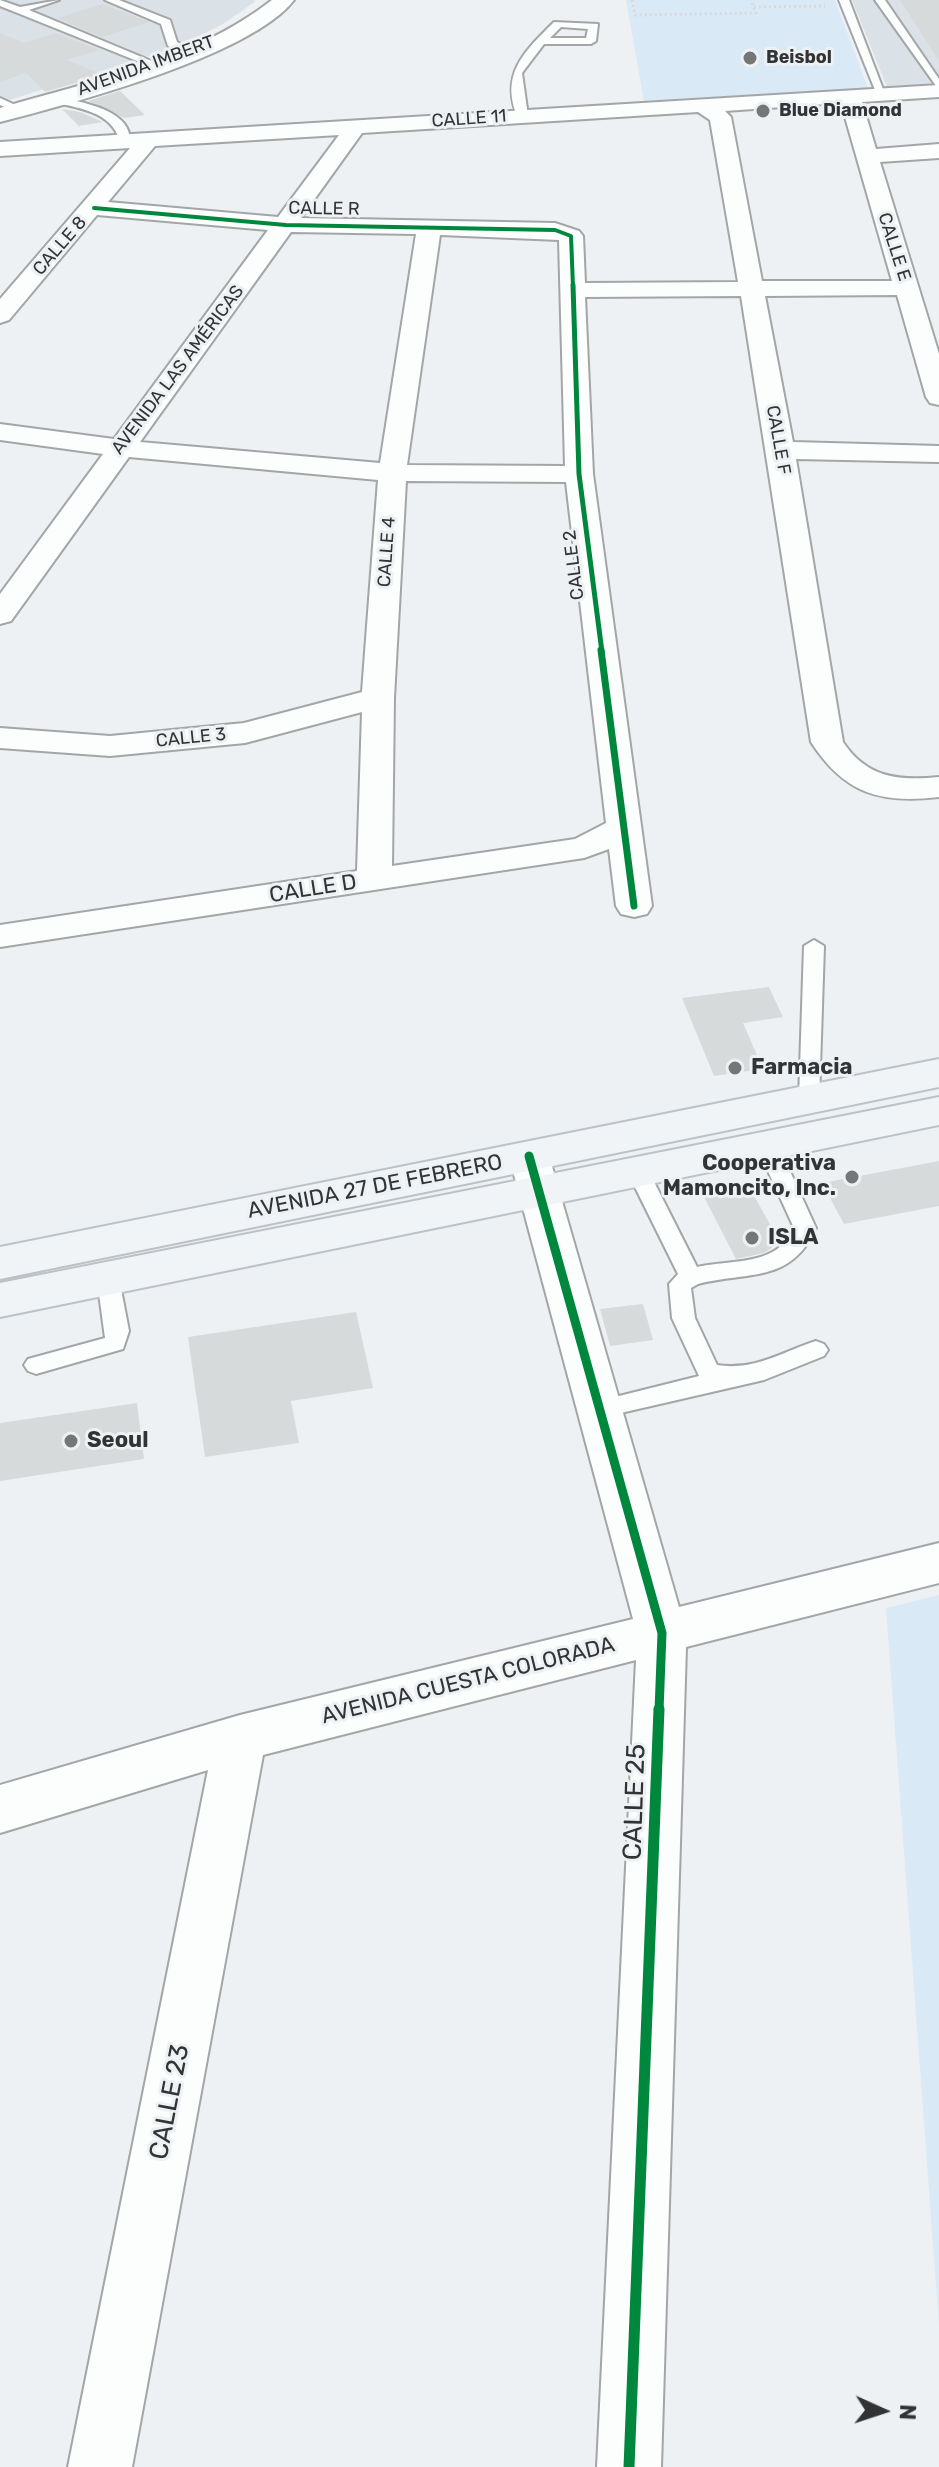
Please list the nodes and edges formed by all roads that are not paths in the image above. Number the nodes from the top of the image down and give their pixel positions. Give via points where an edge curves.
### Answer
1 (54, 0) edge
2 (110, 0) edge
3 (284, 0) edge
4 (880, 0) edge
5 (0, 2) edge
6 (845, 3) edge
7 (19, 10) junction
8 (542, 41) dead end
9 (190, 52) junction
10 (156, 65) junction
11 (939, 89) edge
12 (882, 95) junction
13 (850, 97) junction
14 (52, 99) junction
15 (701, 105) junction
16 (6, 109) edge
17 (522, 116) junction
18 (356, 126) junction
19 (149, 139) junction
20 (124, 140) junction
21 (0, 149) edge
22 (939, 151) edge
23 (865, 156) junction
24 (94, 208) junction
25 (286, 225) junction
26 (429, 227) junction
27 (555, 230) joint
28 (908, 288) junction
29 (751, 289) junction
30 (571, 290) junction
31 (0, 315) edge
32 (939, 397) edge
33 (0, 432) edge
34 (119, 448) junction
35 (781, 450) junction
36 (939, 454) edge
37 (392, 473) junction
38 (579, 474) junction
39 (0, 615) edge
40 (378, 698) junction
41 (0, 738) edge
42 (939, 787) edge
43 (622, 829) junction
44 (374, 880) junction
45 (634, 906) dead end
46 (0, 936) edge
47 (814, 946) dead end
48 (939, 1073) edge
49 (809, 1099) junction
50 (939, 1111) edge
51 (767, 1145) junction
52 (638, 1171) junction
53 (534, 1174) junction
54 (0, 1263) edge
55 (691, 1277) junction
56 (108, 1279) junction
57 (0, 1300) edge
58 (816, 1350) dead end
59 (36, 1365) dead end
60 (729, 1377) junction
61 (599, 1409) junction
62 (939, 1563) edge
63 (662, 1633) junction
64 (240, 1738) junction
65 (0, 1809) edge
66 (100, 2467) edge
67 (629, 2467) edge

1 - 7 lane
2 - 9 lane via 166,22 172,44
3 - 9 main road, AVENIDA IMBERT via 251,25
4 - 11 lane
5 - 7 lane
6 - 12 lane
7 - 10 lane
8 - 17 lane via 516,67
9 - 10 main road, AVENIDA IMBERT
10 - 14 main road, AVENIDA IMBERT
11 - 12 street, CALLE 11
12 - 13 street, CALLE 11
13 - 15 street, CALLE 11
13 - 23 street, CALLE E
14 - 16 main road, AVENIDA IMBERT
14 - 20 lane via 103,111 124,133
15 - 17 street, CALLE 11
15 - 29 street, CALLE F via 720,117
17 - 18 street, CALLE 11
18 - 19 street, CALLE 11
18 - 25 street, AVENIDA LAS AMÉRICAS
19 - 20 street, CALLE 11
19 - 24 street, CALLE 8
20 - 21 street, CALLE 11
22 - 23 street
23 - 28 street, CALLE E
24 - 25 street, CALLE R
24 - 31 street, CALLE 8
25 - 26 street, CALLE R
25 - 34 street, AVENIDA LAS AMÉRICAS
26 - 27 street, CALLE R
26 - 37 street, CALLE 4
27 - 30 street, CALLE 2 via 571,236
28 - 29 street
28 - 32 street, CALLE E
29 - 30 street
29 - 35 street, CALLE F
30 - 38 street, CALLE 2
33 - 34 street
34 - 37 street
34 - 39 street, AVENIDA LAS AMÉRICAS
35 - 36 street
35 - 42 street, CALLE F via 827,742 855,778 889,787
37 - 38 street
37 - 40 street, CALLE 4
38 - 43 street, CALLE 2
40 - 41 street, CALLE 3 via 245,733 110,746
40 - 44 street, CALLE 4
43 - 44 street, CALLE D via 584,848
43 - 45 street, CALLE 2
44 - 46 street, CALLE D
47 - 49 lane
48 - 49 main road, AVENIDA 27 DE FEBRERO
49 - 53 main road, AVENIDA 27 DE FEBRERO
50 - 51 main road, AVENIDA 27 DE FEBRERO
51 - 52 main road, AVENIDA 27 DE FEBRERO
51 - 55 lane via 805,1228 802,1241 786,1258
52 - 53 main road, AVENIDA 27 DE FEBRERO
52 - 55 lane
53 - 54 main road, AVENIDA 27 DE FEBRERO
53 - 56 main road, AVENIDA 27 DE FEBRERO
53 - 61 street, CALLE 25
55 - 60 lane via 680,1284 677,1296 687,1328 708,1372
56 - 57 main road, AVENIDA 27 DE FEBRERO
56 - 59 lane via 118,1331 115,1343
58 - 60 lane via 754,1376
60 - 61 lane
61 - 63 street, CALLE 25
62 - 63 street, AVENIDA CUESTA COLORADA
63 - 64 street, AVENIDA CUESTA COLORADA
63 - 67 street, CALLE 25
64 - 65 street, AVENIDA CUESTA COLORADA
64 - 66 street, CALLE 23

